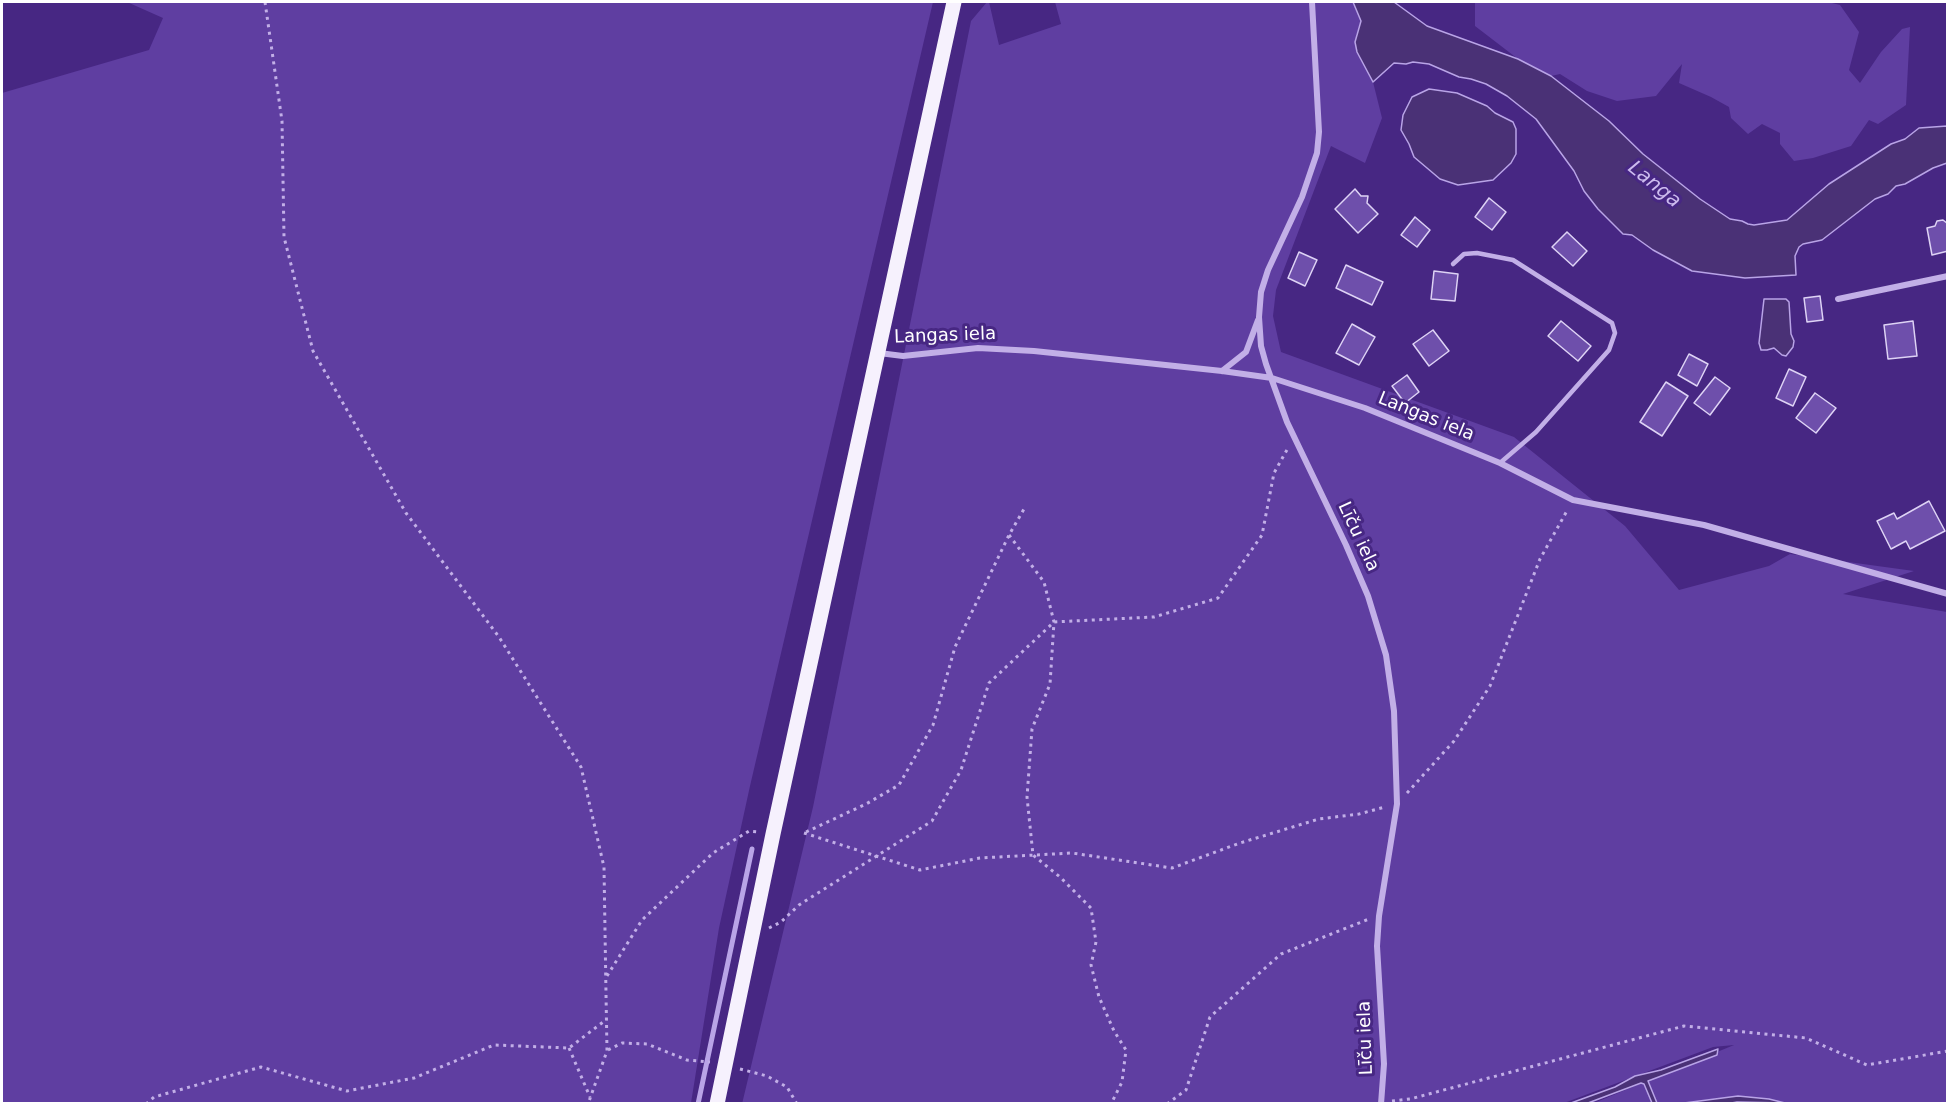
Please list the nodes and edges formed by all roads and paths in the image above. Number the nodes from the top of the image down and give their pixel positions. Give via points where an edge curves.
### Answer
1 (265, 2) edge
2 (954, 2) edge
3 (1312, 2) edge
4 (1453, 264) dead end
5 (1947, 276) edge
6 (1838, 299) dead end
7 (1259, 317) junction
8 (878, 353) junction
9 (1222, 371) junction
10 (1272, 378) junction
11 (1294, 439) junction
12 (1500, 463) junction
13 (1573, 500) junction
14 (1024, 509) dead end
15 (1009, 535) junction
16 (1947, 594) edge
17 (1054, 622) junction
18 (1396, 804) junction
19 (773, 834) junction
20 (1034, 855) junction
21 (877, 856) junction
22 (1379, 915) junction
23 (751, 934) junction
24 (606, 978) junction
25 (607, 1020) junction
26 (568, 1048) junction
27 (607, 1051) junction
28 (1947, 1051) edge
29 (725, 1064) junction
30 (591, 1098) junction
31 (1381, 1103) edge
32 (146, 1104) edge
33 (588, 1104) edge
34 (717, 1104) edge
35 (797, 1104) edge
36 (1111, 1104) edge
37 (1167, 1104) edge

1 - 24 path via 282,121 284,237 313,351 406,513 499,638 581,767 604,867
2 - 8 main road
3 - 7 street, Līču iela via 1317,153 1302,197 1268,270
4 - 12 lane via 1464,254 1477,252 1513,260 1612,323 1615,333 1609,350 1536,432
5 - 6 street
7 - 9 street via 1246,351
7 - 10 street, Līču iela via 1262,346
8 - 9 street, Langas iela via 903,356 978,348 1012,349
8 - 19 main road
9 - 10 street, Langas iela
10 - 11 street, Līču iela
10 - 12 street, Langas iela via 1365,408
11 - 17 path via 1274,473 1262,535 1218,598 1154,617
11 - 18 street, Līču iela via 1368,596 1386,655 1394,711
12 - 13 street, Langas iela
13 - 16 street, Langas iela via 1704,525
13 - 18 path via 1540,559 1490,686 1454,741
14 - 15 path
15 - 17 path via 1044,582
15 - 21 path via 954,647 933,725 899,785 804,833
17 - 20 path via 1050,684 1032,729 1027,797
17 - 21 path via 989,683 961,770 932,821
18 - 20 path via 1319,819 1172,868 1072,853
18 - 22 street, Līču iela
19 - 23 main road
19 - 24 path via 749,831 713,853 642,920
20 - 21 path via 980,858 920,870
20 - 36 path via 1091,908 1096,942 1090,964 1099,998 1125,1050 1122,1082
21 - 23 path via 799,905 781,922
22 - 31 street, Līču iela via 1377,946 1384,1064
22 - 37 path via 1281,954 1210,1017 1186,1090
23 - 29 main road
24 - 25 path
25 - 26 path
25 - 27 path
26 - 30 path
26 - 32 path via 494,1045 414,1078 347,1091 261,1067 154,1097
27 - 29 path via 622,1043 647,1044 687,1060
27 - 30 path
28 - 31 path via 1867,1065 1806,1038 1684,1026 1410,1099
29 - 34 main road
29 - 35 path via 767,1076 787,1087
30 - 33 path

